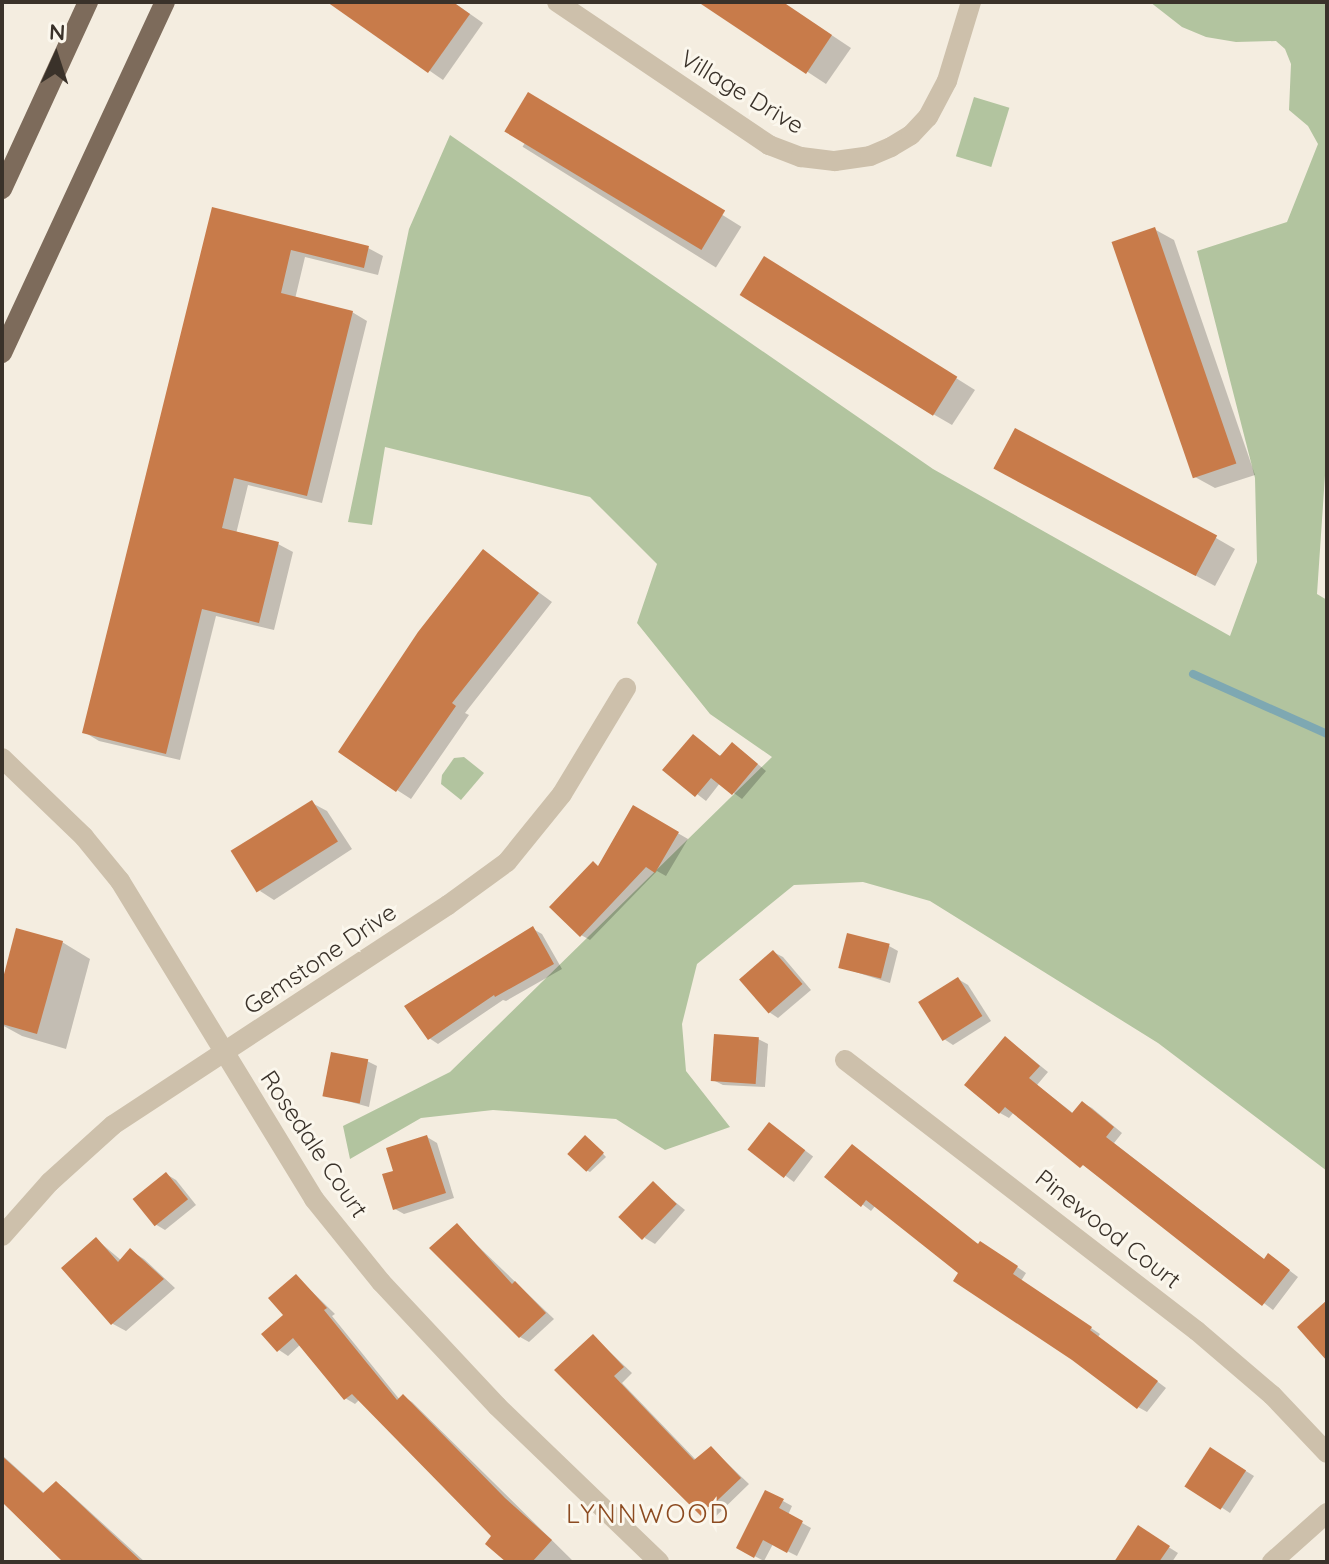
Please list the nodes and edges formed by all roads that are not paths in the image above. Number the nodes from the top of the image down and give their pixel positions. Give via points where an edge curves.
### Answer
1 (88, 2) edge
2 (165, 2) edge
3 (557, 2) edge
4 (971, 2) edge
5 (2, 189) edge
6 (2, 353) edge
7 (626, 688) dead end
8 (2, 758) edge
9 (224, 1055) junction
10 (845, 1060) dead end
11 (2, 1236) edge
12 (1327, 1453) edge
13 (1327, 1513) edge
14 (659, 1562) edge
15 (1272, 1562) edge

1 - 5 main road
2 - 6 main road
3 - 4 street, Village Drive via 769,145 801,157 835,161 891,147 928,117 947,81
7 - 9 street, Gemstone Drive via 562,794 507,862
8 - 9 street, Rosedale Court via 84,837 120,881
9 - 11 street, Gemstone Drive via 113,1125 50,1182
9 - 14 street, Rosedale Court via 314,1199 381,1282 497,1406
10 - 12 street, Pinewood Court via 1197,1331 1272,1395
13 - 15 street

